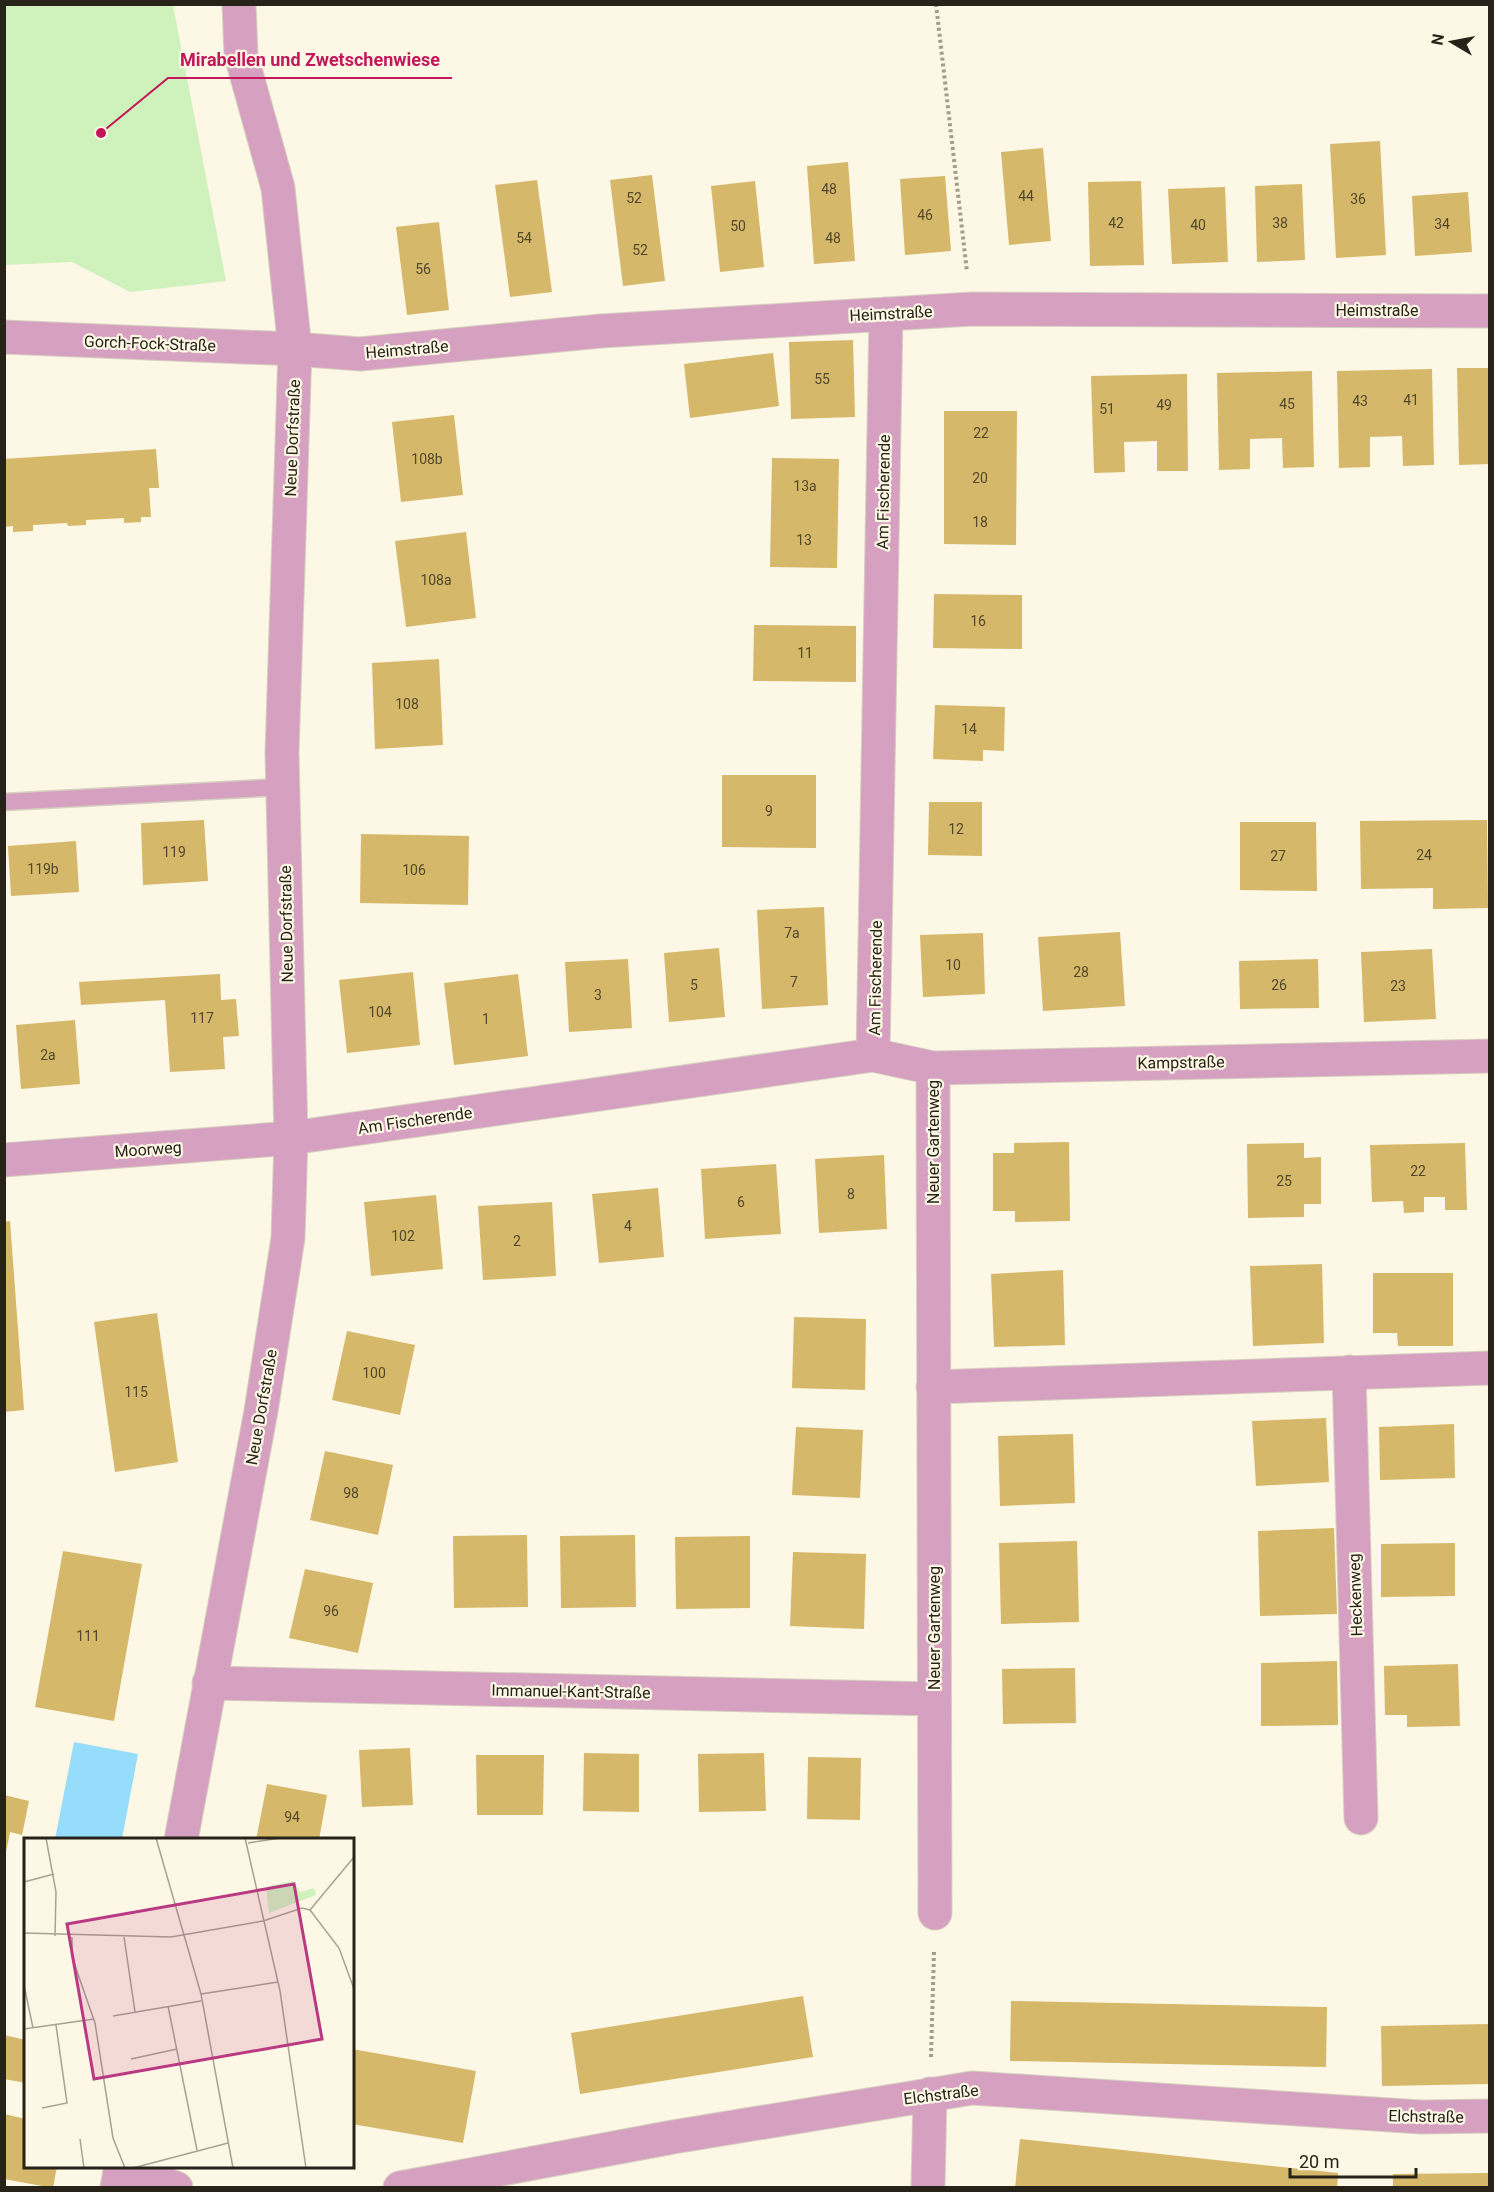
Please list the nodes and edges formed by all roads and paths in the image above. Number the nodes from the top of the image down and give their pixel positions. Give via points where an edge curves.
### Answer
1 (238, 4) edge
2 (936, 4) edge
3 (972, 309) junction
4 (1490, 311) edge
5 (886, 314) junction
6 (4, 337) edge
7 (295, 349) junction
8 (282, 788) junction
9 (4, 802) edge
10 (873, 1055) junction
11 (1490, 1056) edge
12 (933, 1068) junction
13 (291, 1138) junction
14 (4, 1160) edge
15 (1490, 1368) edge
16 (1349, 1372) junction
17 (933, 1387) junction
18 (209, 1683) junction
19 (934, 1699) junction
20 (1361, 1818) dead end
21 (181, 1838) edge
22 (935, 1913) joint
23 (930, 2094) junction
24 (1490, 2116) edge
25 (120, 2174) edge
26 (177, 2187) edge
27 (400, 2187) edge
28 (928, 2187) edge

1 - 7 street, Neue Dorfstraße via 241,55 278,188
2 - 3 path
3 - 4 street, Heimstraße
3 - 5 street, Heimstraße
5 - 7 street, Heimstraße via 601,330 360,354
5 - 10 street, Am Fischerende
6 - 7 street, Gorch-Fock-Straße
7 - 8 street, Neue Dorfstraße
8 - 9 lane
8 - 13 street, Neue Dorfstraße
10 - 12 street, Kampstraße
10 - 13 street, Am Fischerende
11 - 12 street, Kampstraße
12 - 17 street, Neuer Gartenweg
13 - 14 street, Moorweg
13 - 18 street, Neue Dorfstraße via 288,1238 261,1411
15 - 16 street
16 - 17 street
16 - 20 street, Heckenweg
17 - 19 street, Neuer Gartenweg
18 - 19 street, Immanuel-Kant-Straße
18 - 21 street, Neue Dorfstraße
19 - 22 street, Neuer Gartenweg
22 - 23 path
23 - 24 street, Elchstraße via 972,2088 1421,2117
23 - 27 street, Elchstraße
23 - 28 street
25 - 26 street

